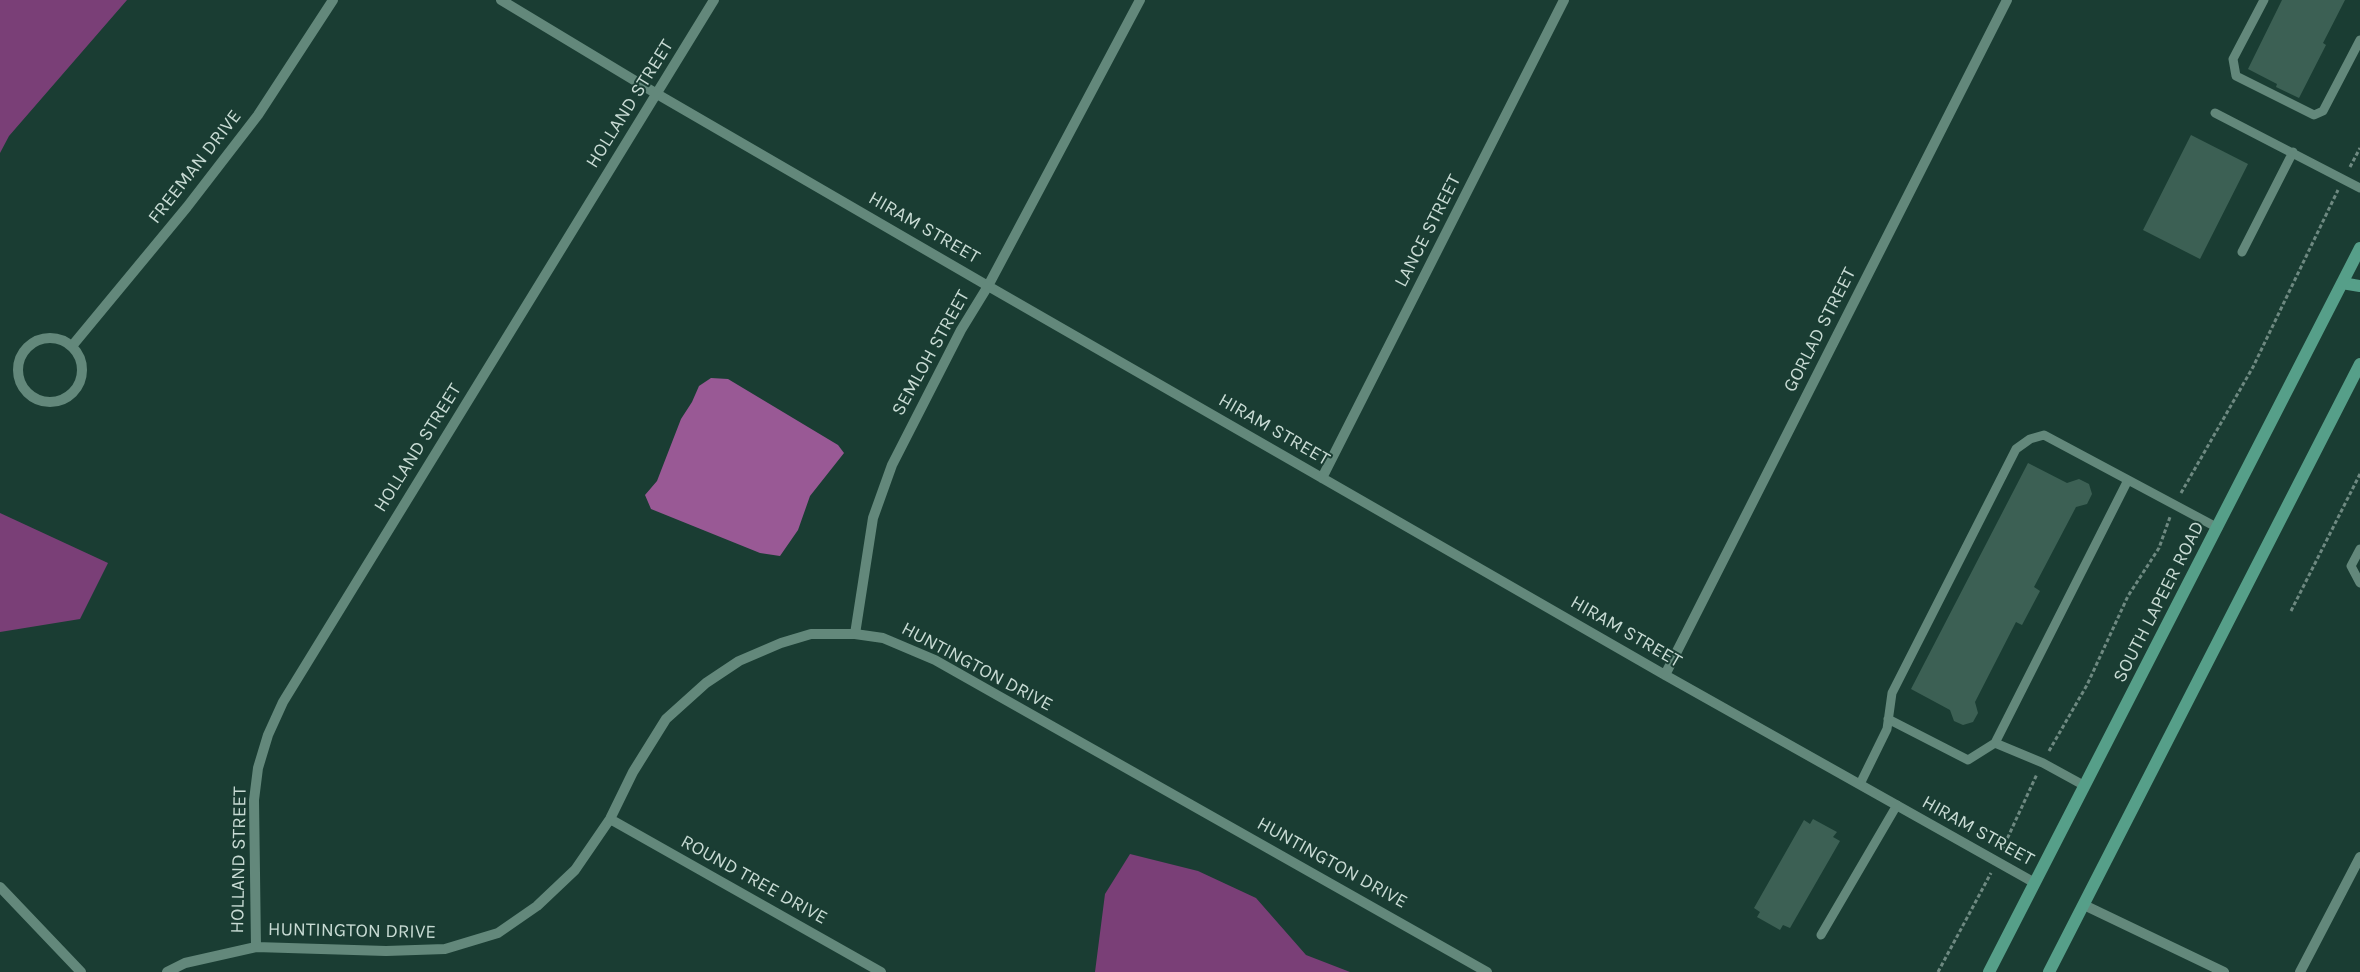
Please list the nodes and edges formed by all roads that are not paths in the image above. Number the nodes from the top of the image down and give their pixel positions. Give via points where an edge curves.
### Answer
1 (333, 0) edge
2 (501, 0) edge
3 (714, 0) edge
4 (1140, 0) edge
5 (1564, 0) edge
6 (2007, 0) edge
7 (2264, 0) edge
8 (2360, 40) edge
9 (657, 94) junction
10 (2215, 113) dead end
11 (2293, 152) junction
12 (2360, 188) edge
13 (2360, 248) edge
14 (2242, 252) dead end
15 (2342, 283) junction
16 (988, 286) junction
17 (2360, 286) edge
18 (72, 346) junction
19 (2360, 364) edge
20 (1322, 478) junction
21 (2128, 480) junction
22 (2218, 528) junction
23 (2360, 549) edge
24 (2360, 583) edge
25 (855, 634) junction
26 (1665, 675) junction
27 (1888, 719) junction
28 (1995, 743) junction
29 (1860, 784) junction
30 (2085, 786) junction
31 (1897, 805) junction
32 (610, 819) junction
33 (2360, 857) edge
34 (2035, 883) junction
35 (0, 887) edge
36 (2084, 904) junction
37 (1820, 935) dead end
38 (256, 948) junction
39 (81, 972) edge
40 (167, 972) edge
41 (881, 972) edge
42 (1487, 972) edge
43 (1989, 972) edge
44 (2049, 972) edge
45 (2224, 972) edge
46 (2300, 972) edge

1 - 18 street, FREEMAN DRIVE via 258,115 187,208
2 - 9 street, HIRAM STREET
3 - 9 street, HOLLAND STREET
4 - 16 street, SEMLOH STREET
5 - 20 street, LANCE STREET
6 - 26 street, GORLAD STREET
7 - 8 lane via 2233,59 2236,76 2314,115 2323,111
9 - 16 street, HIRAM STREET
9 - 38 street, HOLLAND STREET via 283,702 258,768 254,800
10 - 11 lane
11 - 12 lane
11 - 14 lane
13 - 15 main road, SOUTH LAPEER ROAD
15 - 17 main road
15 - 22 main road, SOUTH LAPEER ROAD
16 - 20 street, HIRAM STREET
16 - 25 street, SEMLOH STREET via 961,330 892,465 873,518
18 - 18 street via 82,367 79,383 68,397 57,401 45,402 34,398 20,380 21,356 38,340 50,338
19 - 36 main road
20 - 26 street, HIRAM STREET
21 - 22 lane
21 - 27 lane via 2044,435 2030,439 2016,449 1892,693
21 - 28 lane
22 - 30 main road, SOUTH LAPEER ROAD
23 - 24 lane via 2351,566
25 - 32 street, HUNTINGTON DRIVE via 812,634 781,643 739,661 706,683 666,719 633,772
25 - 42 street, HUNTINGTON DRIVE via 883,638 934,660
26 - 29 street, HIRAM STREET
27 - 28 lane via 1968,760
27 - 29 lane
28 - 30 lane
29 - 31 street, HIRAM STREET
30 - 34 main road, SOUTH LAPEER ROAD
31 - 34 street, HIRAM STREET
31 - 37 lane
32 - 38 street, HUNTINGTON DRIVE via 575,870 537,906 498,933 445,949
32 - 41 street, ROUND TREE DRIVE
33 - 46 street
34 - 43 main road, SOUTH LAPEER ROAD
35 - 39 street
36 - 44 main road
36 - 45 street
38 - 40 street, HUNTINGTON DRIVE via 185,964

